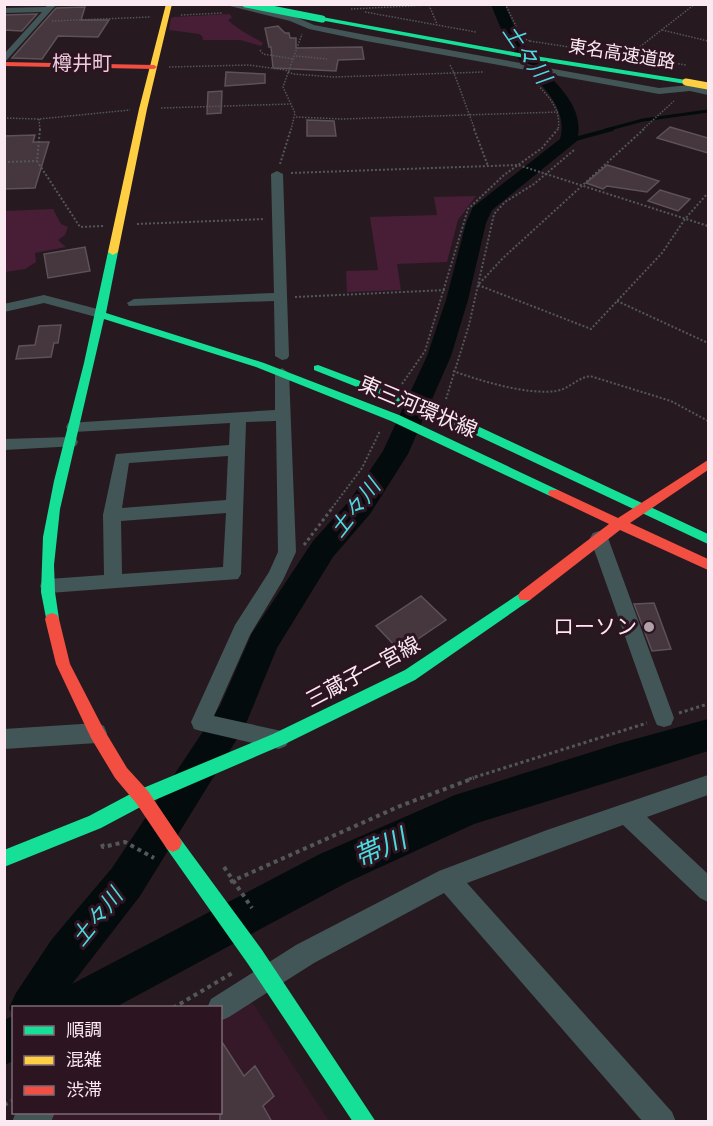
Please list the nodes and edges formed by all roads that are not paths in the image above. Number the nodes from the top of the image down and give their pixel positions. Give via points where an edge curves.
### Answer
1 (226, 4) edge
2 (282, 4) edge
3 (51, 7) edge
4 (252, 8) edge
5 (167, 10) edge
6 (4, 11) edge
7 (326, 17) junction
8 (527, 54) junction
9 (4, 62) edge
10 (154, 67) junction
11 (689, 78) junction
12 (708, 79) edge
13 (708, 86) edge
14 (708, 92) edge
15 (277, 174) road end
16 (281, 297) junction
17 (134, 303) dead end
18 (4, 308) edge
19 (101, 310) junction
20 (193, 329) dead end
21 (286, 361) junction
22 (284, 415) junction
23 (238, 418) junction
24 (72, 434) junction
25 (4, 445) edge
26 (236, 450) junction
27 (708, 464) edge
28 (234, 506) junction
29 (645, 508) junction
30 (112, 515) junction
31 (620, 523) junction
32 (599, 538) junction
33 (708, 539) edge
34 (708, 565) edge
35 (113, 582) junction
36 (49, 586) junction
37 (664, 717) road end
38 (97, 733) junction
39 (4, 739) edge
40 (279, 739) junction
41 (708, 785) edge
42 (148, 797) junction
43 (626, 813) junction
44 (4, 859) edge
45 (447, 879) junction
46 (708, 890) edge
47 (252, 975) junction
48 (222, 1006) edge
49 (39, 1114) edge
50 (26, 1122) edge
51 (366, 1122) edge
52 (662, 1122) edge

1 - 4 street
2 - 7 main road, 東名高速道路
3 - 6 street
3 - 9 street
4 - 7 main road, 東名高速道路, bridge
4 - 8 street via 335,32
5 - 10 main road
7 - 8 main road, 東名高速道路
8 - 11 main road, 東名高速道路
8 - 11 street via 659,91
9 - 10 main road
10 - 19 main road
11 - 12 main road, 東名高速道路
11 - 13 main road, 東名高速道路, bridge
11 - 14 street
15 - 16 street
16 - 17 street
16 - 21 street
18 - 19 street via 37,299
19 - 20 main road
19 - 21 main road, 東三河環状線 via 194,342
19 - 24 main road
21 - 22 street
21 - 29 main road, 東三河環状線 via 440,412
21 - 31 main road, 東三河環状線 via 392,417
22 - 23 street
22 - 40 street via 287,552 242,631 201,722
23 - 24 street
23 - 26 street
24 - 25 street
24 - 36 main road via 53,513
26 - 28 street
26 - 30 street via 123,458
27 - 29 main road, 三蔵子一宮線
28 - 30 street
28 - 35 street via 232,574
29 - 31 main road, 三蔵子一宮線
29 - 33 main road, 東三河環状線
30 - 35 street
31 - 32 main road, 三蔵子一宮線
31 - 34 main road, 東三河環状線
32 - 37 street
32 - 40 main road, 三蔵子一宮線 via 548,580 410,675
35 - 36 street
36 - 38 main road via 50,610 63,664
38 - 39 street
38 - 42 main road via 122,773
40 - 42 main road, 三蔵子一宮線
41 - 43 street
42 - 44 main road, 三蔵子一宮線
42 - 47 main road
43 - 45 street
43 - 46 street
45 - 47 street via 305,954
45 - 52 street
47 - 48 street
47 - 51 main road
49 - 50 street

